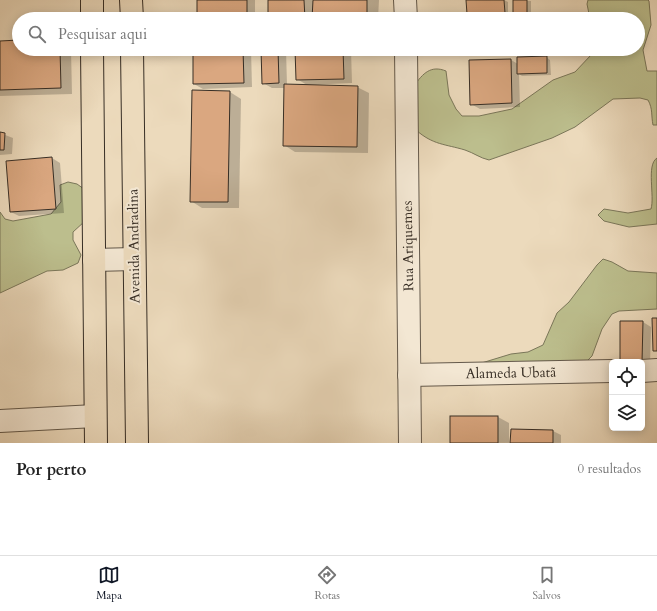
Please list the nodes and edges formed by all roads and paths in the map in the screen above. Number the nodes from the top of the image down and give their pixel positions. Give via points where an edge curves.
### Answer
1 (92, 0) edge
2 (132, 0) edge
3 (405, 0) edge
4 (92, 12) edge
5 (132, 12) edge
6 (406, 12) edge
7 (92, 56) edge
8 (132, 56) edge
9 (406, 56) edge
10 (134, 259) junction
11 (94, 260) junction
12 (657, 370) edge
13 (609, 371) edge
14 (645, 371) edge
15 (409, 374) junction
16 (95, 416) junction
17 (0, 421) edge
18 (96, 443) edge
19 (137, 443) edge
20 (410, 443) edge

1 - 4 main road
2 - 5 main road
3 - 6 street
7 - 11 main road
8 - 10 main road, Avenida Andradina
9 - 15 street, Rua Ariquemes
10 - 11 street
10 - 19 main road, Avenida Andradina
11 - 16 main road
12 - 14 street
13 - 15 street, Alameda Ubatã
15 - 20 street, Rua Ariquemes
16 - 17 street
16 - 18 main road

